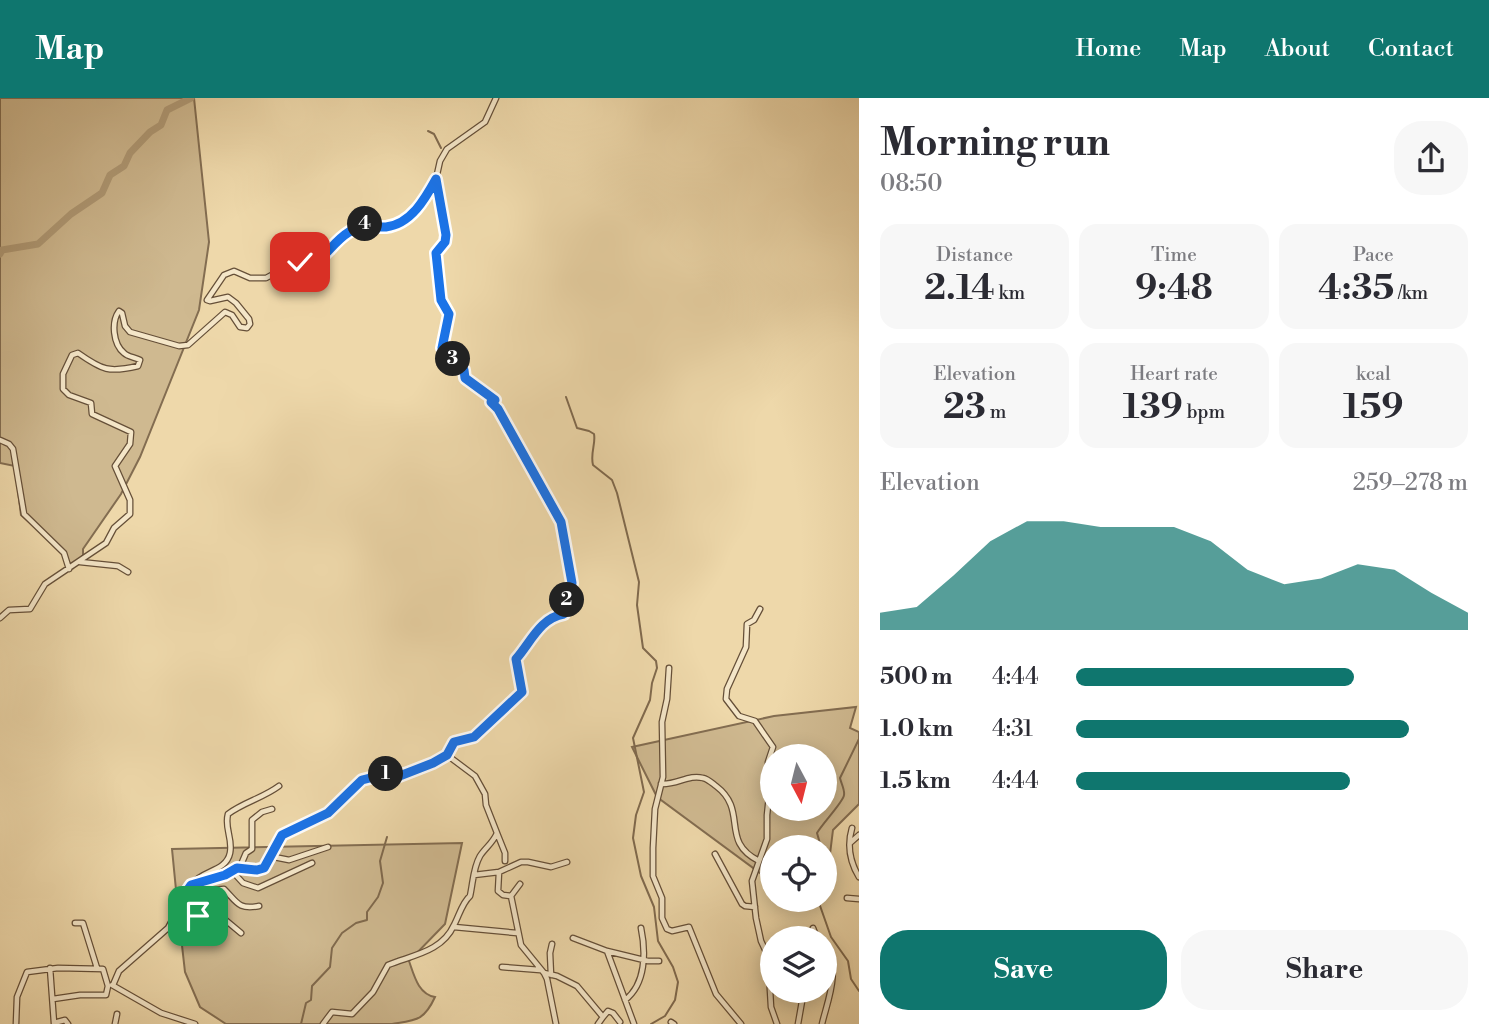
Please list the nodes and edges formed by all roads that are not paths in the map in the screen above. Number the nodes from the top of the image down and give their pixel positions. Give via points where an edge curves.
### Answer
1 (496, 98) edge
2 (436, 179) junction
3 (0, 440) edge
4 (80, 562) junction
5 (69, 569) junction
6 (128, 572) dead end
7 (760, 609) dead end
8 (0, 618) edge
9 (669, 668) dead end
10 (447, 755) junction
11 (661, 783) junction
12 (279, 786) dead end
13 (272, 809) dead end
14 (852, 828) dead end
15 (497, 833) junction
16 (859, 835) edge
17 (850, 843) junction
18 (328, 847) dead end
19 (715, 853) dead end
20 (270, 856) junction
21 (505, 861) dead end
22 (759, 861) junction
23 (312, 863) dead end
24 (567, 863) dead end
25 (240, 867) junction
26 (232, 871) junction
27 (499, 872) junction
28 (474, 875) junction
29 (859, 877) edge
30 (520, 884) dead end
31 (191, 885) junction
32 (184, 895) junction
33 (511, 896) junction
34 (847, 898) dead end
35 (859, 899) edge
36 (202, 903) junction
37 (259, 906) dead end
38 (755, 907) junction
39 (454, 927) junction
40 (78, 929) dead end
41 (641, 929) dead end
42 (240, 933) dead end
43 (517, 933) junction
44 (573, 938) dead end
45 (552, 944) dead end
46 (607, 951) junction
47 (643, 960) junction
48 (659, 961) dead end
49 (502, 967) dead end
50 (50, 968) junction
51 (98, 968) junction
52 (542, 971) junction
53 (551, 975) junction
54 (111, 985) junction
55 (53, 999) junction
56 (625, 1000) junction
57 (801, 1003) edge
58 (827, 1003) edge
59 (117, 1014) dead end
60 (603, 1017) junction
61 (634, 1022) edge
62 (620, 1023) edge
63 (16, 1024) edge
64 (68, 1024) edge
65 (115, 1024) edge
66 (195, 1024) edge
67 (323, 1024) edge
68 (556, 1024) edge
69 (598, 1024) edge
70 (741, 1024) edge
71 (777, 1024) edge
72 (797, 1024) edge
73 (822, 1024) edge

1 - 2 street via 485,122 447,149
2 - 4 street via 418,209 400,222 386,227 365,224 347,233 312,265 296,262 266,278 234,271 224,275 207,300 228,297 249,319 247,328 225,312 188,345 179,346 130,332 119,311 114,325 119,348 139,360 138,366 107,370 78,353 72,355 63,389 91,403 92,414 131,432 130,444 114,466 130,500 130,514 106,543
2 - 10 street via 446,235 436,253 441,300 449,314 442,348 464,370 465,378 495,400 491,402 561,522 572,583 564,614 554,615 529,638 516,659 522,692 474,737 454,742
3 - 5 street via 13,449 24,514 64,553
4 - 5 street
4 - 6 street via 118,566
5 - 8 street via 45,584 30,609 9,610
7 - 22 street via 747,624 746,647 726,699 739,716 755,721 773,747 768,762 767,839
9 - 11 street
10 - 15 street via 475,776
10 - 20 street via 397,777 386,774 362,780 328,813 282,835
11 - 22 street via 698,777 720,789 731,802 741,848
11 - 70 street via 653,818 653,876 662,898 662,918 672,931 689,927 716,994
12 - 31 street via 228,814 230,855 222,866
13 - 25 street via 252,820 252,849
14 - 17 street
15 - 21 street
15 - 28 street via 481,854
16 - 17 street
17 - 29 street
18 - 20 street via 289,860
19 - 38 street via 742,904
20 - 25 street via 260,870
22 - 38 street via 752,881
23 - 26 street via 258,888 243,883
24 - 27 street via 551,867 521,862
25 - 26 street
26 - 31 street
27 - 28 street
27 - 33 street via 498,891
28 - 39 street via 470,896
30 - 33 street
31 - 32 street
32 - 36 street
32 - 54 street via 167,928 119,971
33 - 43 street
34 - 35 street
36 - 37 street via 213,890 221,889 244,907
36 - 42 street via 198,916 216,913
38 - 71 street via 768,956 771,1007
39 - 43 street
39 - 67 street via 428,952 388,965 373,992 352,1014 332,1012
40 - 51 street via 75,923 83,923
41 - 47 street
43 - 52 street via 521,946
44 - 46 street
45 - 53 street
46 - 47 street
46 - 56 street
47 - 48 street
47 - 56 street via 634,994
49 - 52 street
50 - 51 street
50 - 55 street
50 - 63 street via 26,975 17,997
51 - 54 street
52 - 53 street
52 - 68 street
53 - 60 street via 576,986
54 - 55 street via 106,995
54 - 66 street via 161,1013
55 - 64 street via 54,1023 65,1020
56 - 61 street
57 - 72 street
58 - 73 street
59 - 65 street
60 - 62 street via 608,1011
60 - 69 street
61 - 62 street

